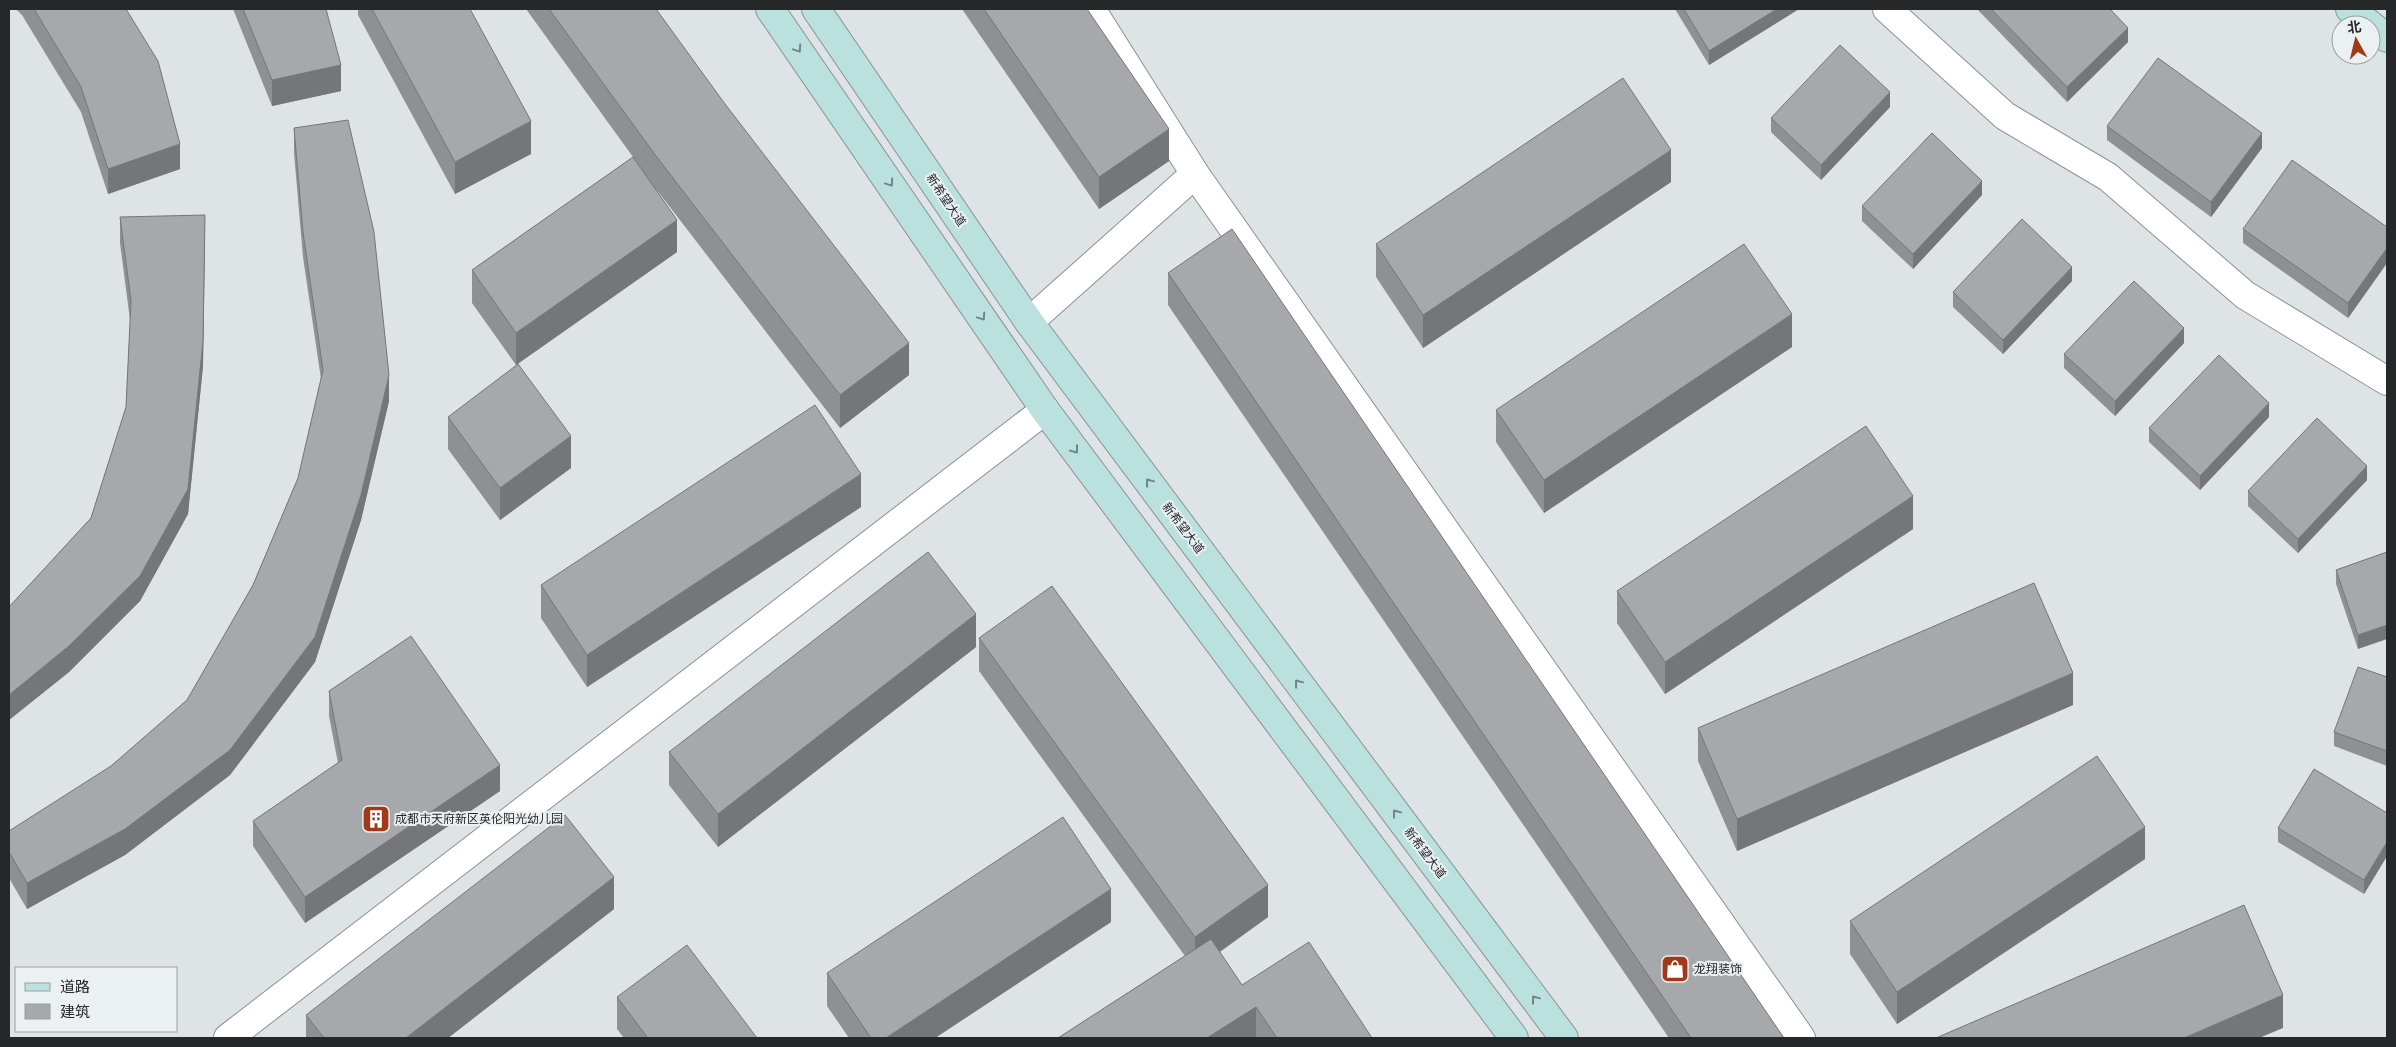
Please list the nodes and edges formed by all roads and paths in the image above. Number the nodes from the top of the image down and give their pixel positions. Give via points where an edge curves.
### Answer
1 (770, 9) edge
2 (816, 9) edge
3 (1091, 9) edge
4 (1887, 9) edge
5 (2350, 9) edge
6 (2387, 38) edge
7 (1195, 174) junction
8 (1029, 322) junction
9 (2387, 381) edge
10 (1046, 410) junction
11 (228, 1038) edge
12 (1514, 1038) edge
13 (1564, 1038) edge
14 (1801, 1038) edge

1 -> 10 street
2 - 8 street, 新希望大道
3 - 7 street
4 - 9 street via 2005,116 2108,177 2245,295
5 - 6 street
7 - 8 street
7 - 14 street
13 -> 8 street, 新希望大道
10 - 11 street
10 -> 12 street

